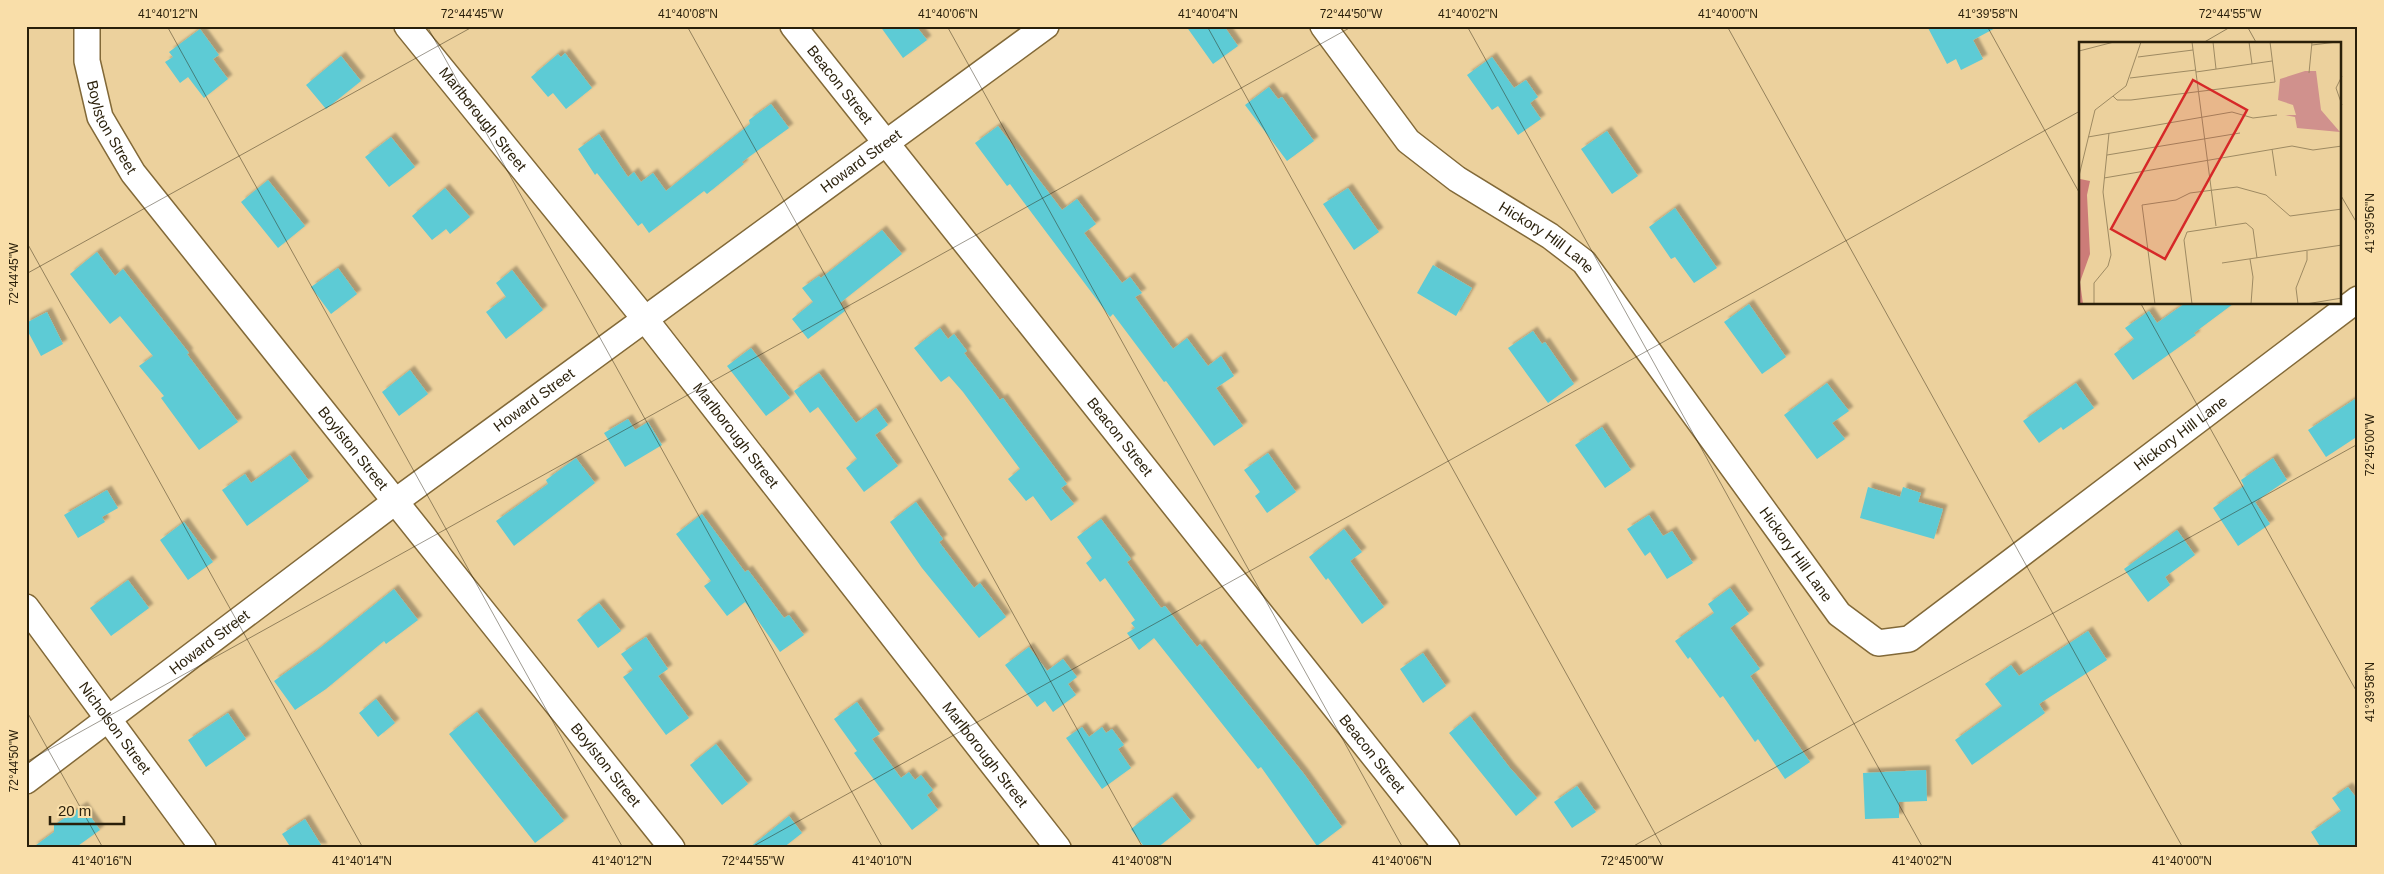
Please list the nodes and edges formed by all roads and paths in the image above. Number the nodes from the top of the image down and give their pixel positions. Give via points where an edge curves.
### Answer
1 (87, 26) edge
2 (408, 26) edge
3 (793, 26) edge
4 (1046, 26) edge
5 (1322, 26) edge
6 (887, 143) junction
7 (2358, 300) edge
8 (645, 319) junction
9 (396, 501) junction
10 (26, 607) edge
11 (110, 720) junction
12 (26, 781) edge
13 (203, 848) edge
14 (672, 848) edge
15 (1058, 848) edge
16 (1447, 848) edge

1 - 9 street, Boylston Street via 87,60 100,117 133,173
2 - 8 street, Marlborough Street
3 - 6 street, Beacon Street
4 - 6 street, Howard Street
5 - 7 street, Hickory Hill Lane via 1408,140 1457,179 1550,236 1584,262 1839,614 1878,643 1909,639
6 - 8 street, Howard Street
6 - 16 street, Beacon Street
8 - 9 street, Howard Street
8 - 15 street, Marlborough Street
9 - 11 street, Howard Street
9 - 14 street, Boylston Street
10 - 11 street, Nicholson Street
11 - 12 street, Howard Street
11 - 13 street, Nicholson Street

